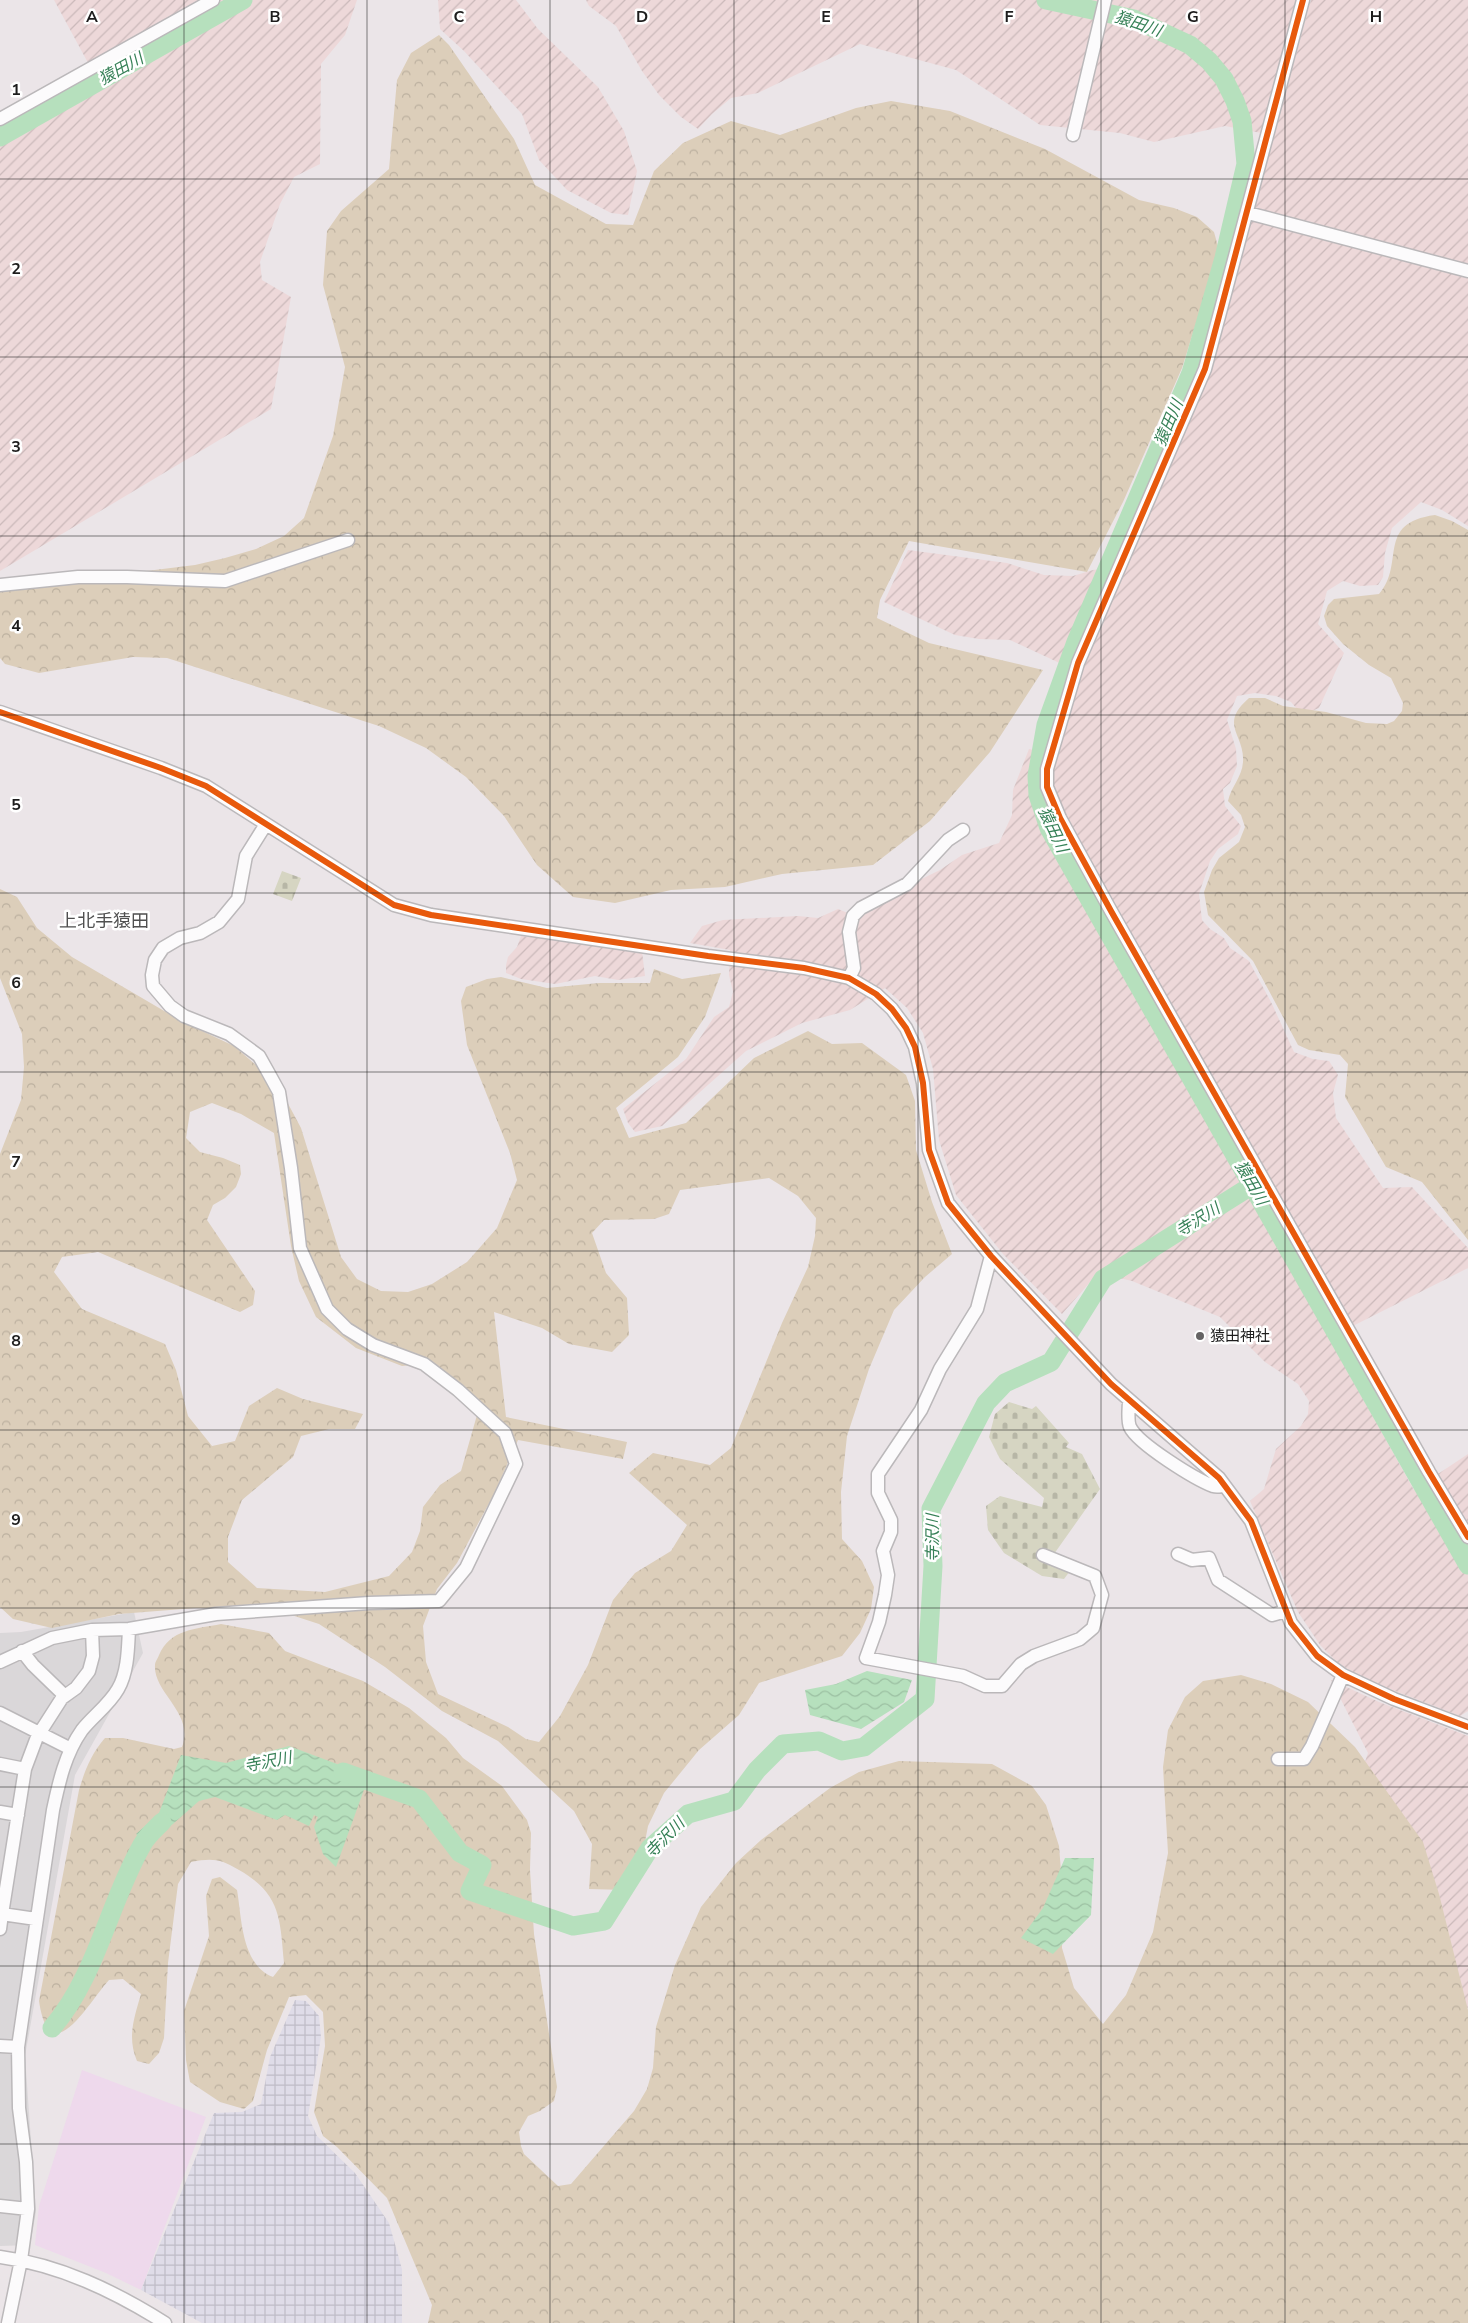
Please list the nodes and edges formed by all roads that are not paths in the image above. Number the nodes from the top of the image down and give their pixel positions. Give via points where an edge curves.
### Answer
1 (213, 0) edge
2 (1303, 0) edge
3 (1103, 10) edge
4 (0, 119) edge
5 (1073, 135) dead end
6 (1248, 213) junction
7 (1468, 271) edge
8 (348, 540) dead end
9 (0, 585) edge
10 (0, 712) edge
11 (266, 824) junction
12 (963, 830) dead end
13 (849, 978) junction
14 (991, 1256) junction
15 (1129, 1400) junction
16 (1225, 1486) junction
17 (1468, 1537) edge
18 (1178, 1554) dead end
19 (1043, 1555) dead end
20 (1286, 1611) junction
21 (129, 1629) junction
22 (92, 1630) junction
23 (22, 1651) junction
24 (0, 1662) edge
25 (1343, 1675) junction
26 (65, 1696) junction
27 (0, 1713) edge
28 (1468, 1727) edge
29 (39, 1733) junction
30 (70, 1749) junction
31 (1278, 1759) dead end
32 (0, 1764) edge
33 (25, 1769) junction
34 (0, 1812) edge
35 (18, 1815) junction
36 (5, 1861) edge
37 (1, 1913) edge
38 (36, 1919) junction
39 (0, 1929) edge
40 (0, 2046) edge
41 (18, 2047) junction
42 (0, 2206) edge
43 (28, 2209) junction
44 (0, 2257) edge
45 (21, 2260) junction
46 (8, 2323) edge
47 (165, 2323) edge

1 - 4 street
2 - 6 street
3 - 5 street
6 - 7 street
6 - 17 street via 1205,369 1078,663 1047,769 1047,787 1060,818 1111,911
8 - 9 street via 225,581 78,577
10 - 11 street via 206,786
11 - 13 street via 394,905 431,915 804,968
11 - 21 street via 246,856 238,898 219,922 162,948 155,960 153,986 177,1011 229,1034 259,1056 279,1092 300,1248 327,1309 347,1329 373,1345 424,1364 458,1390 505,1433 516,1464 466,1568 439,1601 410,1600 216,1614
12 - 13 street via 948,840 907,884 860,908 850,932 854,968
13 - 14 street via 876,994 906,1028 915,1047 924,1083 929,1150 939,1182 948,1203
14 - 15 street
14 - 19 street via 977,1309 940,1369 921,1410 878,1474 878,1492 891,1520 891,1532 883,1551 888,1575 885,1595 866,1658 963,1676 985,1686 1002,1686 1021,1664 1080,1639 1093,1628 1102,1595 1095,1576
15 - 16 street
15 - 16 street via 1130,1427 1140,1440 1203,1481 1216,1487
16 - 20 street via 1251,1521
18 - 20 street via 1192,1560 1210,1558 1218,1580 1272,1615
20 - 25 street via 1291,1623 1317,1656
21 - 22 street
21 - 30 street via 124,1674 118,1690 82,1730
22 - 23 street via 52,1638
22 - 26 street via 93,1656 89,1671
23 - 24 street
23 - 26 street
25 - 28 street via 1394,1699
25 - 31 street via 1304,1759
26 - 29 street
27 - 29 street
29 - 30 street
29 - 33 street
30 - 38 street via 53,1810
32 - 33 street
33 - 35 street
34 - 35 street
35 - 36 street
36 - 37 street
37 - 38 street
37 - 39 street
38 - 41 street
40 - 41 street
41 - 43 street via 19,2108
42 - 43 street
43 - 45 street
44 - 45 street
45 - 46 street
45 - 47 street via 66,2272

